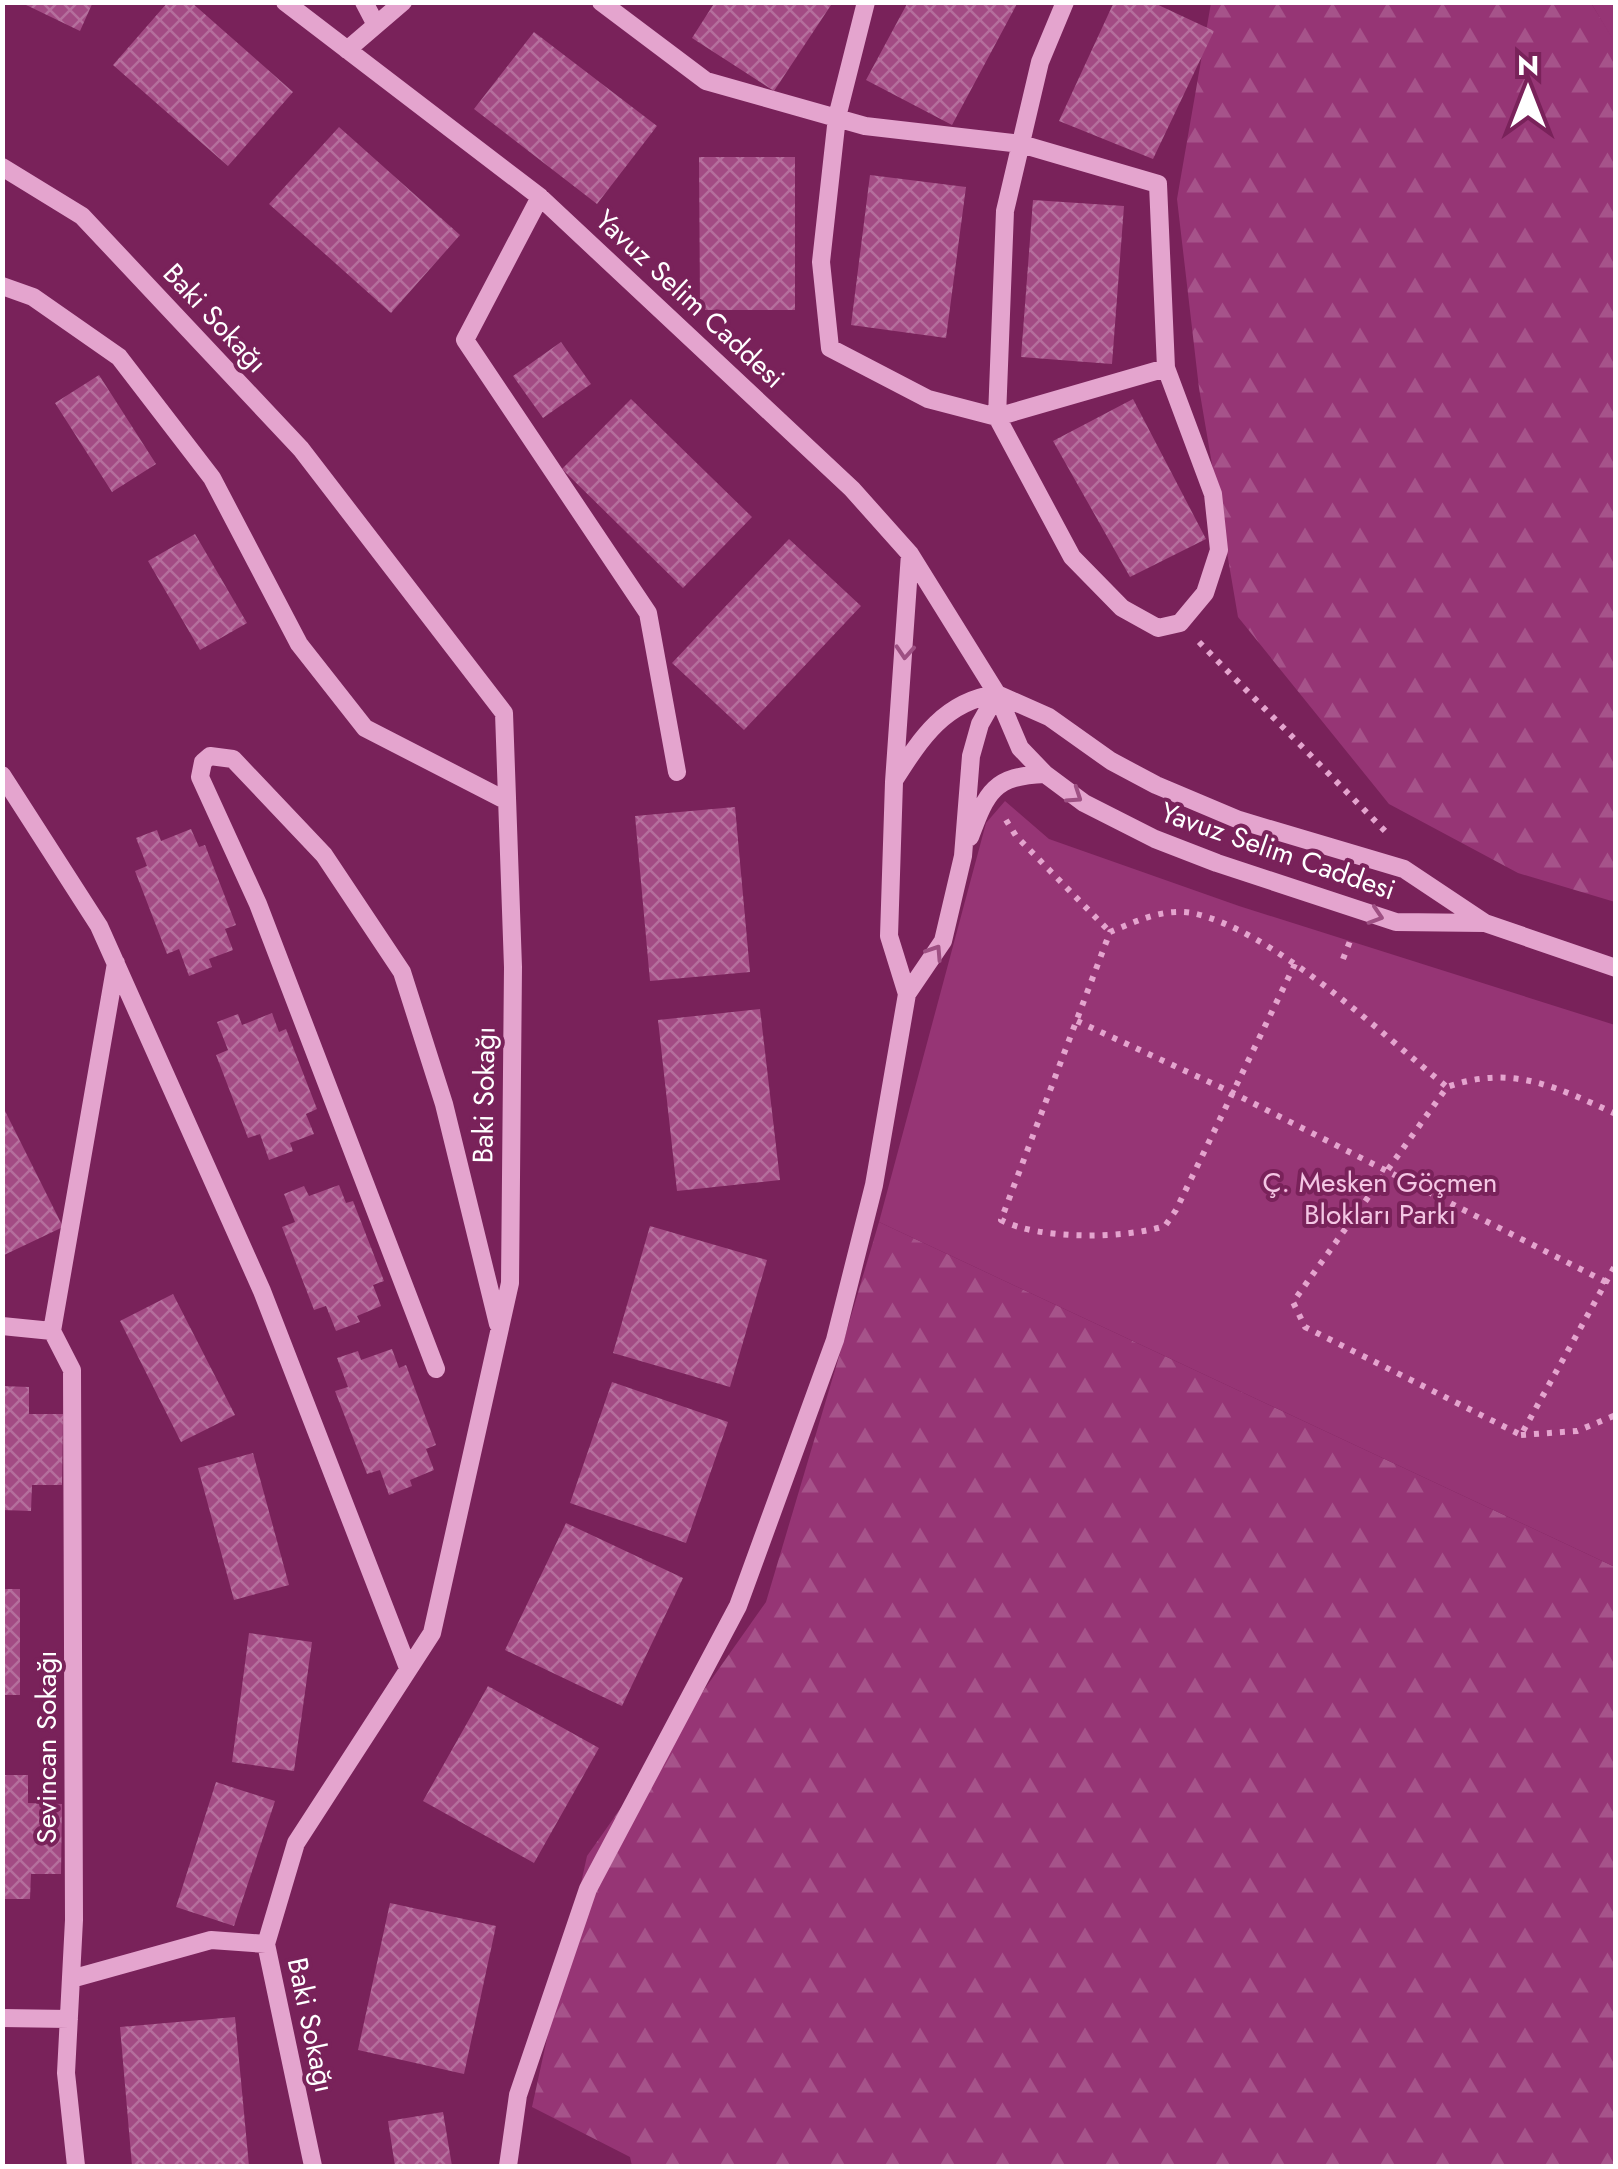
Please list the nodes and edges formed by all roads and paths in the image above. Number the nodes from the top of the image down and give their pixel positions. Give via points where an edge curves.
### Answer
1 (285, 2) edge
2 (364, 2) edge
3 (403, 2) edge
4 (601, 2) edge
5 (866, 2) edge
6 (1065, 2) edge
7 (376, 25) junction
8 (347, 50) junction
9 (837, 118) junction
10 (1021, 144) junction
11 (2, 167) edge
12 (540, 197) junction
13 (2, 286) edge
14 (1166, 368) junction
15 (996, 416) junction
16 (910, 554) junction
17 (1180, 624) junction
18 (997, 694) junction
19 (677, 772) dead end
20 (1045, 774) junction
21 (2, 776) edge
22 (894, 782) junction
23 (989, 793) junction
24 (507, 801) junction
25 (963, 856) junction
26 (1380, 862) junction
27 (1361, 911) junction
28 (1485, 923) junction
29 (1110, 932) junction
30 (1344, 959) dead end
31 (116, 963) junction
32 (1296, 964) junction
33 (1616, 968) edge
34 (907, 994) junction
35 (1077, 1021) junction
36 (1447, 1087) junction
37 (1231, 1092) junction
38 (1616, 1114) edge
39 (1388, 1171) junction
40 (1616, 1264) edge
41 (1606, 1282) junction
42 (2, 1326) edge
43 (500, 1331) junction
44 (52, 1332) junction
45 (436, 1369) dead end
46 (1616, 1415) edge
47 (1521, 1435) junction
48 (408, 1668) junction
49 (266, 1944) junction
50 (71, 1979) junction
51 (2, 2018) edge
52 (69, 2019) junction
53 (76, 2166) edge
54 (313, 2166) edge
55 (508, 2166) edge

1 - 8 street, Yavuz Selim Caddesi
2 - 7 street
3 - 7 street
4 - 9 street via 706,81
5 - 9 street
6 - 10 street via 1040,62
7 - 8 street
8 - 12 street, Yavuz Selim Caddesi
9 - 10 street
9 - 15 street via 821,262 830,348 928,399
10 - 14 street via 1158,184
10 - 15 street via 1006,211
11 - 24 street, Baki Sokağı via 82,216 301,449 504,713
12 - 16 street, Yavuz Selim Caddesi via 852,489
12 - 19 street via 464,340 648,613
13 - 24 street via 33,297 119,357 212,478 299,644 366,728
14 - 15 street
14 - 17 street via 1213,494 1219,550 1205,593
15 - 17 street via 1072,557 1122,608 1158,628
16 - 18 street, Yavuz Selim Caddesi
16 -> 22 street
17 - 26 path via 1390,832
18 - 20 street, Yavuz Selim Caddesi via 1020,748
18 - 22 street via 948,711 924,734
18 - 25 street via 971,756
18 - 26 street, Yavuz Selim Caddesi via 1049,717 1156,786 1239,820
20 - 23 street via 1001,780
20 -> 27 street, Yavuz Selim Caddesi via 1084,803 1155,839
21 - 31 street
22 - 34 street via 889,936
23 - 25 street
23 - 29 path via 1016,836
24 - 43 street, Baki Sokağı via 510,1283
34 -> 25 street via 944,941
26 - 28 street, Yavuz Selim Caddesi via 1404,869
27 -> 28 street, Yavuz Selim Caddesi via 1396,922
27 - 30 path
28 - 33 street, Yavuz Selim Caddesi
29 - 32 path via 1154,914 1191,913
29 - 35 path
31 - 44 street
31 - 48 street via 262,1291
32 - 36 path
32 - 37 path
34 - 55 street via 874,1185 836,1340 738,1606 588,1889 518,2095
35 - 37 path
35 - 37 path via 1001,1220 1017,1229 1120,1236 1165,1226
36 - 38 path via 1472,1078 1519,1078
36 - 39 path
37 - 39 path
39 - 41 path
39 - 47 path via 1293,1302 1305,1327
40 - 41 path
41 - 47 path
42 - 44 street
43 - 45 street via 444,1104 402,972 324,855 233,759 210,756 200,777 258,904
43 - 48 street, Baki Sokağı via 432,1633
44 - 50 street, Sevincan Sokağı via 72,1370
46 - 47 path via 1577,1431
48 - 49 street, Baki Sokağı via 296,1843
49 - 50 street via 210,1940
49 - 54 street, Baki Sokağı
50 - 52 street, Sevincan Sokağı
51 - 52 street
52 - 53 street, Sevincan Sokağı via 66,2073

